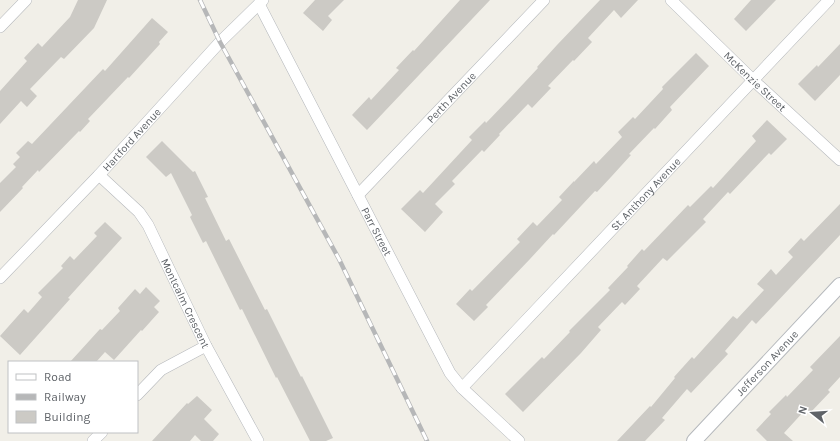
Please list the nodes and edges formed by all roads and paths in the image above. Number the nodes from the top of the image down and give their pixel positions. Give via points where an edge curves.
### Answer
1 (26, 0) edge
2 (544, 0) edge
3 (671, 0) edge
4 (829, 0) edge
5 (261, 2) edge
6 (0, 27) edge
7 (754, 80) junction
8 (840, 160) edge
9 (99, 175) junction
10 (358, 195) junction
11 (0, 278) edge
12 (840, 285) edge
13 (206, 346) junction
14 (462, 388) junction
15 (138, 394) edge
16 (101, 433) edge
17 (93, 441) edge
18 (258, 441) edge
19 (519, 441) edge
20 (694, 441) edge

1 - 6 street
2 - 10 street, Perth Avenue
3 - 7 street, McKenzie Street
4 - 7 street, St. Anthony Avenue
5 - 9 street, Hartford Avenue via 211,52
5 - 10 street, Parr Street
7 - 8 street, McKenzie Street
7 - 14 street, St. Anthony Avenue
9 - 11 street, Hartford Avenue
9 - 13 street, Montcalm Crescent via 139,212 148,225
10 - 14 street, Parr Street via 446,366
12 - 20 street, Jefferson Avenue
13 - 15 street via 161,370
13 - 18 street, Montcalm Crescent
14 - 19 street, Parr Street
16 - 17 street

